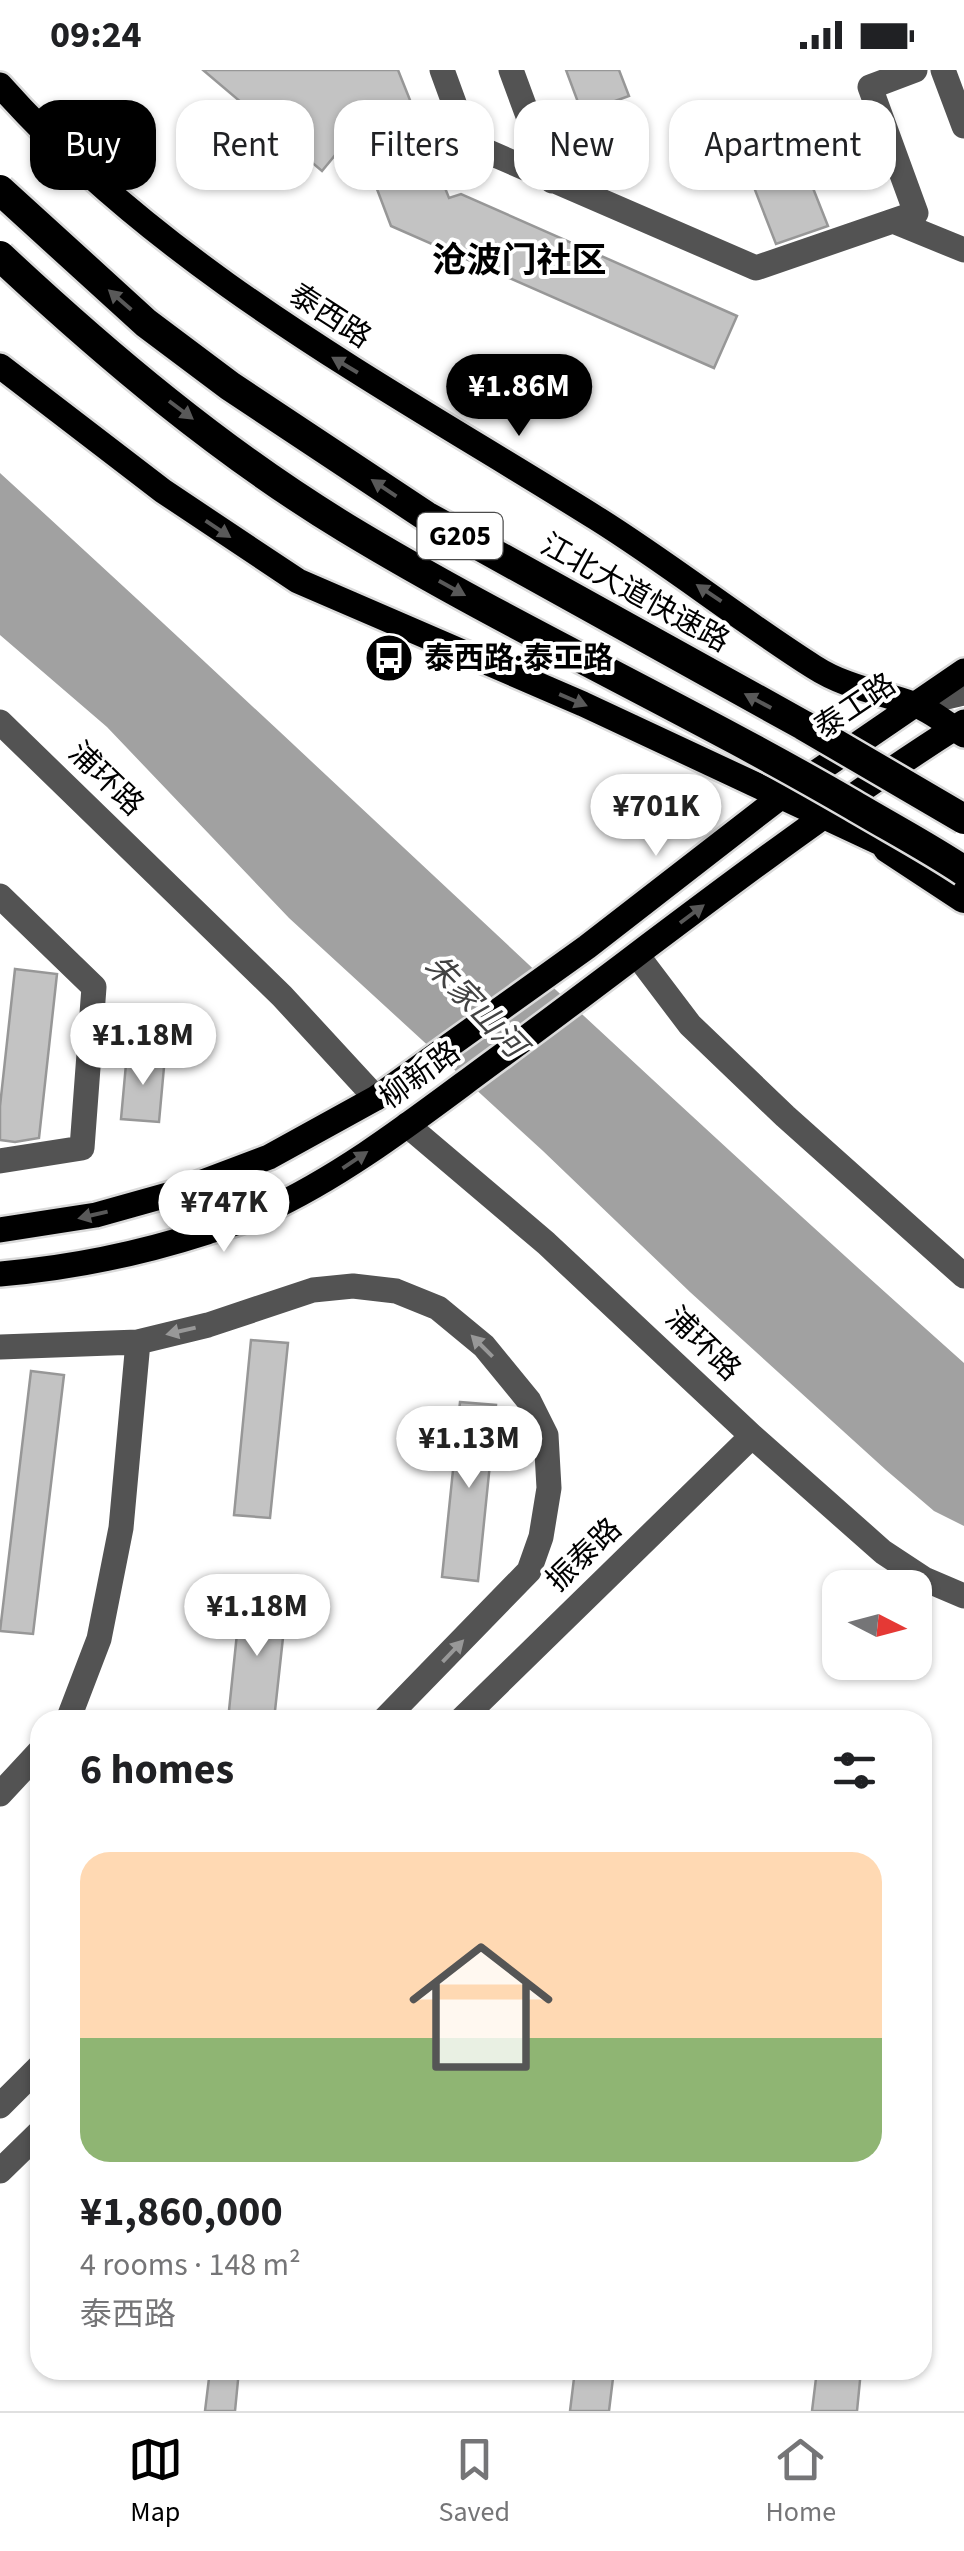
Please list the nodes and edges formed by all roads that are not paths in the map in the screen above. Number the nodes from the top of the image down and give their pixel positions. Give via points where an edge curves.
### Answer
1 (442, 70) edge
2 (511, 70) edge
3 (915, 70) edge
4 (943, 70) edge
5 (0, 85) edge
6 (522, 100) edge
7 (964, 126) edge
8 (514, 163) edge
9 (0, 190) edge
10 (573, 190) edge
11 (894, 221) junction
12 (964, 250) edge
13 (0, 256) edge
14 (0, 366) edge
15 (964, 671) edge
16 (964, 693) edge
17 (916, 704) junction
18 (0, 722) edge
19 (961, 729) edge
20 (783, 795) junction
21 (824, 815) junction
22 (964, 819) edge
23 (888, 848) junction
24 (964, 871) edge
25 (964, 879) edge
26 (0, 896) edge
27 (964, 898) edge
28 (637, 956) junction
29 (376, 1098) junction
30 (406, 1125) junction
31 (0, 1161) edge
32 (0, 1230) edge
33 (0, 1274) edge
34 (964, 1276) edge
35 (138, 1342) junction
36 (0, 1347) edge
37 (752, 1436) junction
38 (964, 1596) edge
39 (72, 1710) edge
40 (394, 1710) edge
41 (471, 1710) edge
42 (30, 1762) edge
43 (0, 1794) edge
44 (30, 2076) edge
45 (0, 2106) edge
46 (30, 2142) edge
47 (0, 2171) edge

1 - 8 street via 471,142
2 - 6 street
3 - 11 street via 870,87 916,213
4 - 7 street
17 -> 5 main road, 泰西路 via 864,691 817,669 599,520 308,342 204,271 112,194
22 -> 9 highway, 江北大道快速路 / G205, bridge via 426,516 146,323
10 - 11 street via 756,268
11 - 12 street
13 -> 24 highway, G205, bridge via 126,368 344,527 774,759
14 -> 20 main road via 162,492 298,581
15 - 17 main road, 泰工路
16 - 17 street, 泰西路
17 - 19 main road, 泰西路
17 - 20 main road, 泰工路
18 - 29 street, 浦环路 via 282,996
19 - 21 main road
20 - 21 main road
20 - 29 main road, 柳新路
21 - 23 main road
28 -> 21 main road, 柳新路
23 - 25 main road
23 - 27 highway
26 - 31 street via 94,987 82,1148
28 - 30 main road, 柳新路
28 - 34 street via 690,1024
29 -> 32 main road, 柳新路 via 269,1158 171,1194 96,1216
33 -> 30 main road, 柳新路 via 116,1258 262,1214
30 - 37 street, 浦环路 via 559,1254
35 - 36 street
35 - 39 street via 121,1528 99,1639
40 -> 35 street via 529,1571 549,1488 546,1435 529,1401 484,1346 438,1308 396,1291 313,1290
37 - 38 street, 浦环路 via 883,1552 924,1580
37 - 41 street, 振泰路
42 - 43 street
44 - 45 street
46 - 47 street

